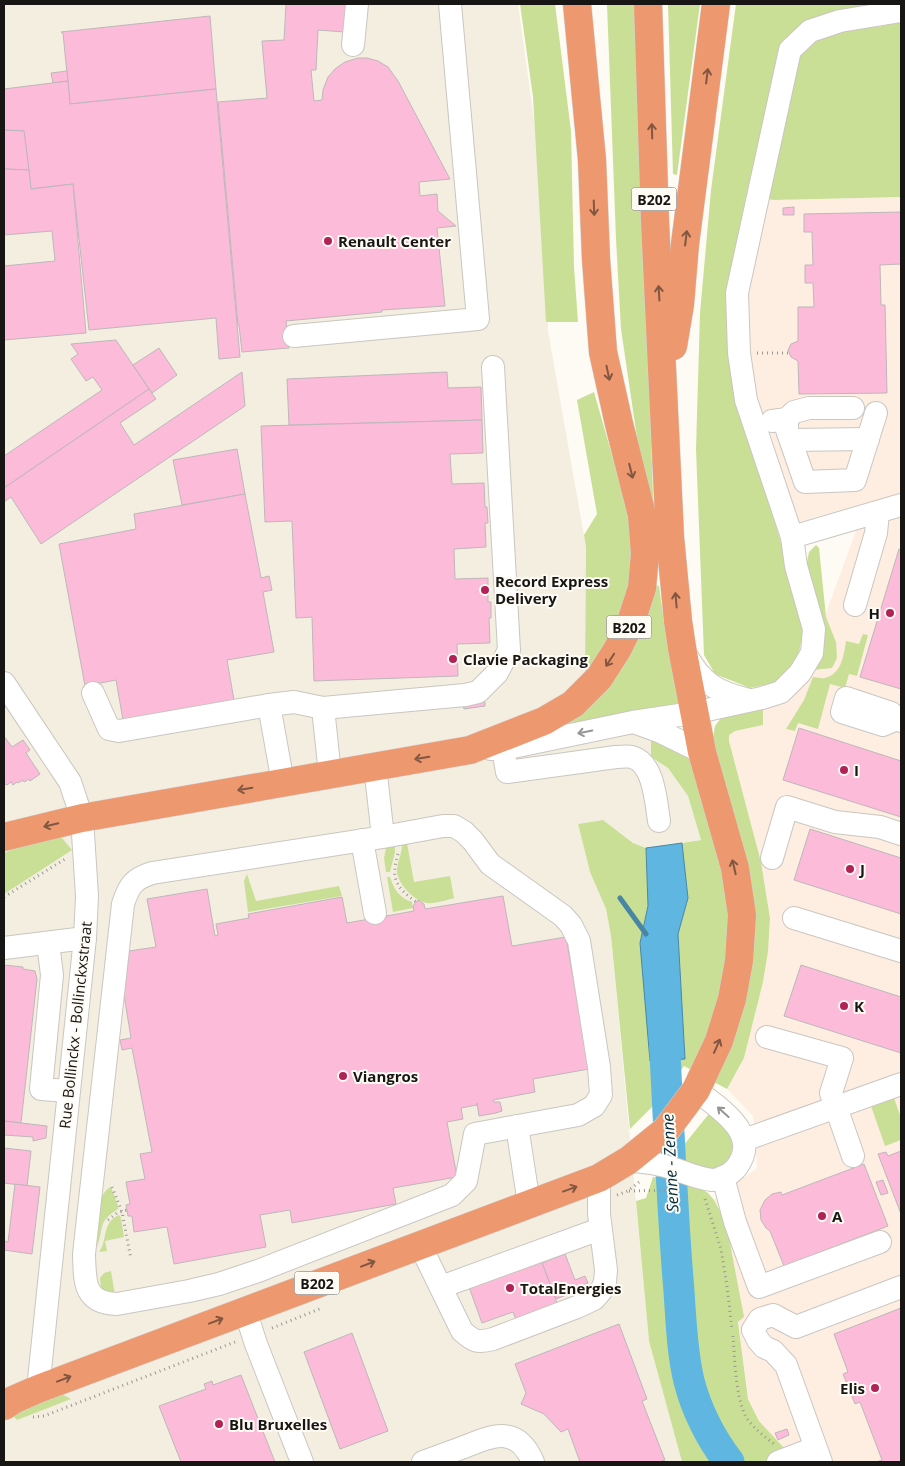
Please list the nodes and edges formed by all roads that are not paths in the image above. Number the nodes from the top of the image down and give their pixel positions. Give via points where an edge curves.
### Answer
1 (357, 4) edge
2 (450, 4) edge
3 (577, 4) edge
4 (597, 4) edge
5 (648, 4) edge
6 (716, 4) edge
7 (894, 9) edge
8 (353, 45) dead end
9 (592, 160) junction
10 (294, 336) dead end
11 (493, 367) dead end
12 (665, 394) junction
13 (853, 408) dead end
14 (876, 413) dead end
15 (756, 429) junction
16 (788, 430) junction
17 (868, 439) junction
18 (901, 505) edge
19 (878, 512) junction
20 (792, 537) junction
21 (855, 604) dead end
22 (682, 648) junction
23 (4, 683) edge
24 (93, 694) dead end
25 (750, 700) junction
26 (269, 706) junction
27 (323, 708) junction
28 (693, 713) junction
29 (633, 722) junction
30 (503, 748) junction
31 (470, 750) junction
32 (702, 752) junction
33 (375, 766) junction
34 (330, 774) junction
35 (283, 783) junction
36 (82, 818) junction
37 (659, 821) dead end
38 (901, 834) edge
39 (4, 836) edge
40 (372, 838) junction
41 (772, 858) dead end
42 (375, 913) dead end
43 (794, 918) dead end
44 (85, 938) junction
45 (48, 943) junction
46 (4, 948) edge
47 (901, 951) edge
48 (767, 1037) dead end
49 (901, 1084) edge
50 (696, 1090) junction
51 (68, 1091) junction
52 (835, 1108) junction
53 (517, 1126) junction
54 (744, 1140) junction
55 (853, 1156) dead end
56 (629, 1160) junction
57 (723, 1177) junction
58 (599, 1190) junction
59 (528, 1204) junction
60 (600, 1229) junction
61 (880, 1242) dead end
62 (420, 1245) junction
63 (49, 1275) junction
64 (86, 1280) junction
65 (441, 1287) junction
66 (901, 1287) edge
67 (249, 1323) junction
68 (38, 1389) junction
69 (4, 1406) edge
70 (818, 1455) edge
71 (784, 1460) edge
72 (302, 1462) edge
73 (423, 1462) edge
74 (533, 1462) edge

1 - 8 street
2 - 10 street via 478,319
3 - 9 highway, B202
4 - 9 highway, B202
12 -> 5 highway, B202
12 -> 6 highway, B202 via 680,304
7 - 15 street via 810,31 790,50 737,293 739,353 746,400
9 -> 31 highway, B202 via 603,352 642,515 645,554 642,588 632,622 617,650 599,678 573,704 544,721
11 - 27 street via 508,650 497,673 478,692 465,695
22 -> 12 highway, B202 via 670,537
13 - 16 street via 809,408 794,412
14 - 17 street
15 - 16 street
15 - 20 street
16 - 17 street
16 - 17 street via 806,482 855,480
18 - 19 street
19 - 20 street
19 - 21 street via 876,533
20 - 25 street via 796,566 814,629 812,653 800,673 781,692
22 - 25 street via 694,670 707,683 727,694
22 - 28 highway, B202
23 - 36 street, Rue Bollinckx - Bollinckxstraat via 70,782
24 - 26 street via 109,729 119,732
25 - 28 street
26 - 27 street via 294,702
26 - 35 street
27 - 34 street
28 - 29 street
28 - 32 highway, B202
29 -> 30 street
29 - 32 street
30 - 31 street
30 - 37 street via 507,772 616,756 632,757 641,763 652,779
31 -> 33 highway
50 -> 32 highway, B202 via 719,1041 732,999 742,915 735,868
33 - 34 highway
33 - 40 street
34 - 35 highway
35 -> 36 highway
36 -> 39 highway
36 - 44 street, Rue Bollinckx - Bollinckxstraat via 87,896
38 - 41 street via 880,827 835,822 787,807
40 - 42 street
40 - 53 street via 454,826 473,841 490,864 571,925 579,941 601,1095 594,1106 578,1115
40 - 64 street via 152,873 133,882 123,904 84,1254
43 - 47 street
44 - 45 street
44 - 51 street, Rue Bollinckx - Bollinckxstraat
45 - 46 street
45 - 51 street via 52,975 40,1089
48 - 52 street via 842,1058 831,1093
49 - 52 street
54 -> 50 street via 735,1123
50 - 56 highway, B202 via 666,1130
51 - 63 street, Rue Bollinckx - Bollinckxstraat
52 - 54 street
52 - 55 street
53 - 59 street
53 - 64 street via 475,1134 466,1181 452,1195 258,1271 219,1284 117,1304 96,1300 90,1294
54 - 57 street via 742,1160 734,1171
56 - 57 street via 711,1180
56 - 58 highway, B202
57 - 61 street via 735,1222 759,1287
59 -> 58 highway, B202
58 - 60 street
59 - 62 highway, B202
60 - 65 street
60 - 65 street via 606,1270 605,1282 598,1295 577,1307 492,1339 480,1342 462,1331
62 - 65 street
67 -> 62 highway, B202
63 - 64 street
63 - 68 street, Rue Bollinckx - Bollinckxstraat
66 - 70 street via 796,1327 773,1315 760,1319 753,1330 764,1347 773,1351 786,1365
68 -> 67 highway, B202
67 - 72 street
68 - 69 highway, B202
70 - 71 street
73 - 74 street via 490,1437 502,1436 522,1444

